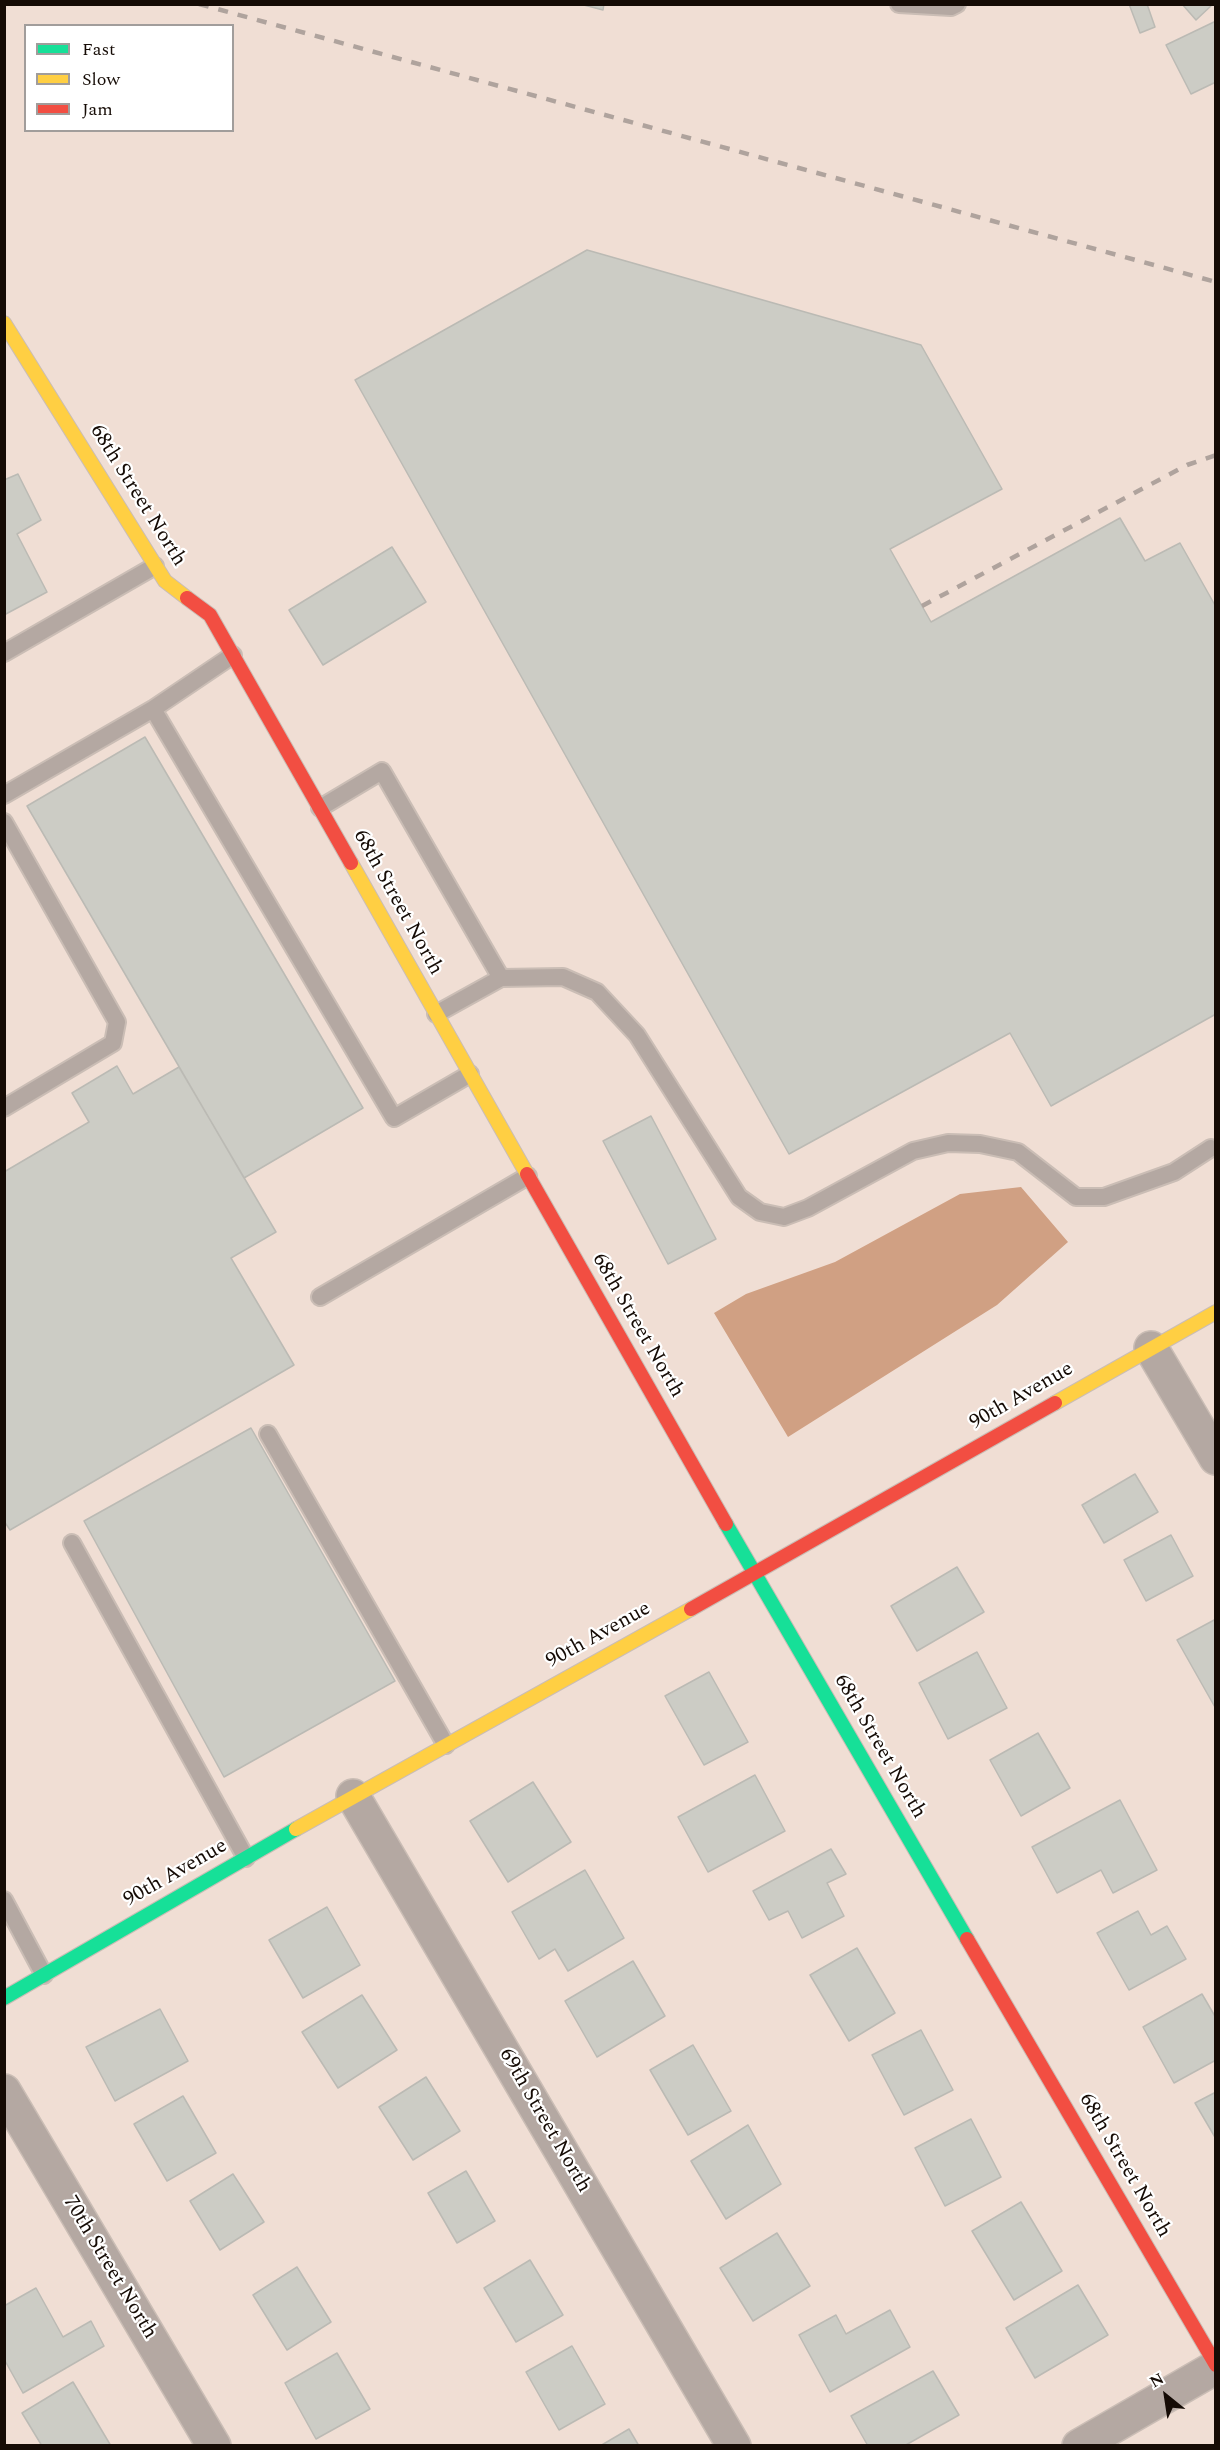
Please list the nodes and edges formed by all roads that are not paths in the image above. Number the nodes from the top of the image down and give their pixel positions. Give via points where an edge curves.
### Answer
1 (899, 4) edge
2 (957, 4) edge
3 (4, 322) edge
4 (155, 566) junction
5 (4, 653) edge
6 (233, 655) junction
7 (153, 709) junction
8 (4, 795) edge
9 (320, 808) junction
10 (4, 822) edge
11 (501, 978) junction
12 (436, 1014) junction
13 (470, 1074) junction
14 (4, 1108) edge
15 (1214, 1150) edge
16 (528, 1176) junction
17 (320, 1297) dead end
18 (1215, 1312) edge
19 (1151, 1348) junction
20 (268, 1434) dead end
21 (1215, 1458) edge
22 (72, 1543) dead end
23 (754, 1574) junction
24 (446, 1744) junction
25 (353, 1796) junction
26 (246, 1858) junction
27 (4, 1900) edge
28 (44, 1975) junction
29 (4, 1998) edge
30 (4, 2091) edge
31 (1215, 2366) edge
32 (214, 2445) edge
33 (735, 2445) edge
34 (1079, 2445) edge

1 - 2 lane
3 - 4 street, 68th Street North
4 - 5 lane
4 - 6 street, 68th Street North via 165,581 210,615
6 - 7 lane
6 - 9 street, 68th Street North
7 - 8 lane
7 - 13 lane via 394,1118
9 - 11 lane via 381,771
9 - 12 street, 68th Street North
10 - 14 lane via 117,1022 113,1043
11 - 12 lane
11 - 15 lane via 563,977 597,992 637,1035 739,1197 760,1212 784,1217 913,1151 948,1143 980,1144 1018,1152 1076,1197 1104,1197 1154,1180
12 - 13 street, 68th Street North
13 - 16 street, 68th Street North
16 - 17 lane
16 - 23 street, 68th Street North
18 - 19 street, 90th Avenue
19 - 21 street
19 - 23 street, 90th Avenue
20 - 24 lane
22 - 26 lane
23 - 24 street, 90th Avenue
23 - 31 street, 68th Street North
24 - 25 street, 90th Avenue
25 - 26 street, 90th Avenue
25 - 33 street, 69th Street North
26 - 28 street, 90th Avenue
27 - 28 lane
28 - 29 street, 90th Avenue
30 - 32 street, 70th Street North
31 - 34 street

